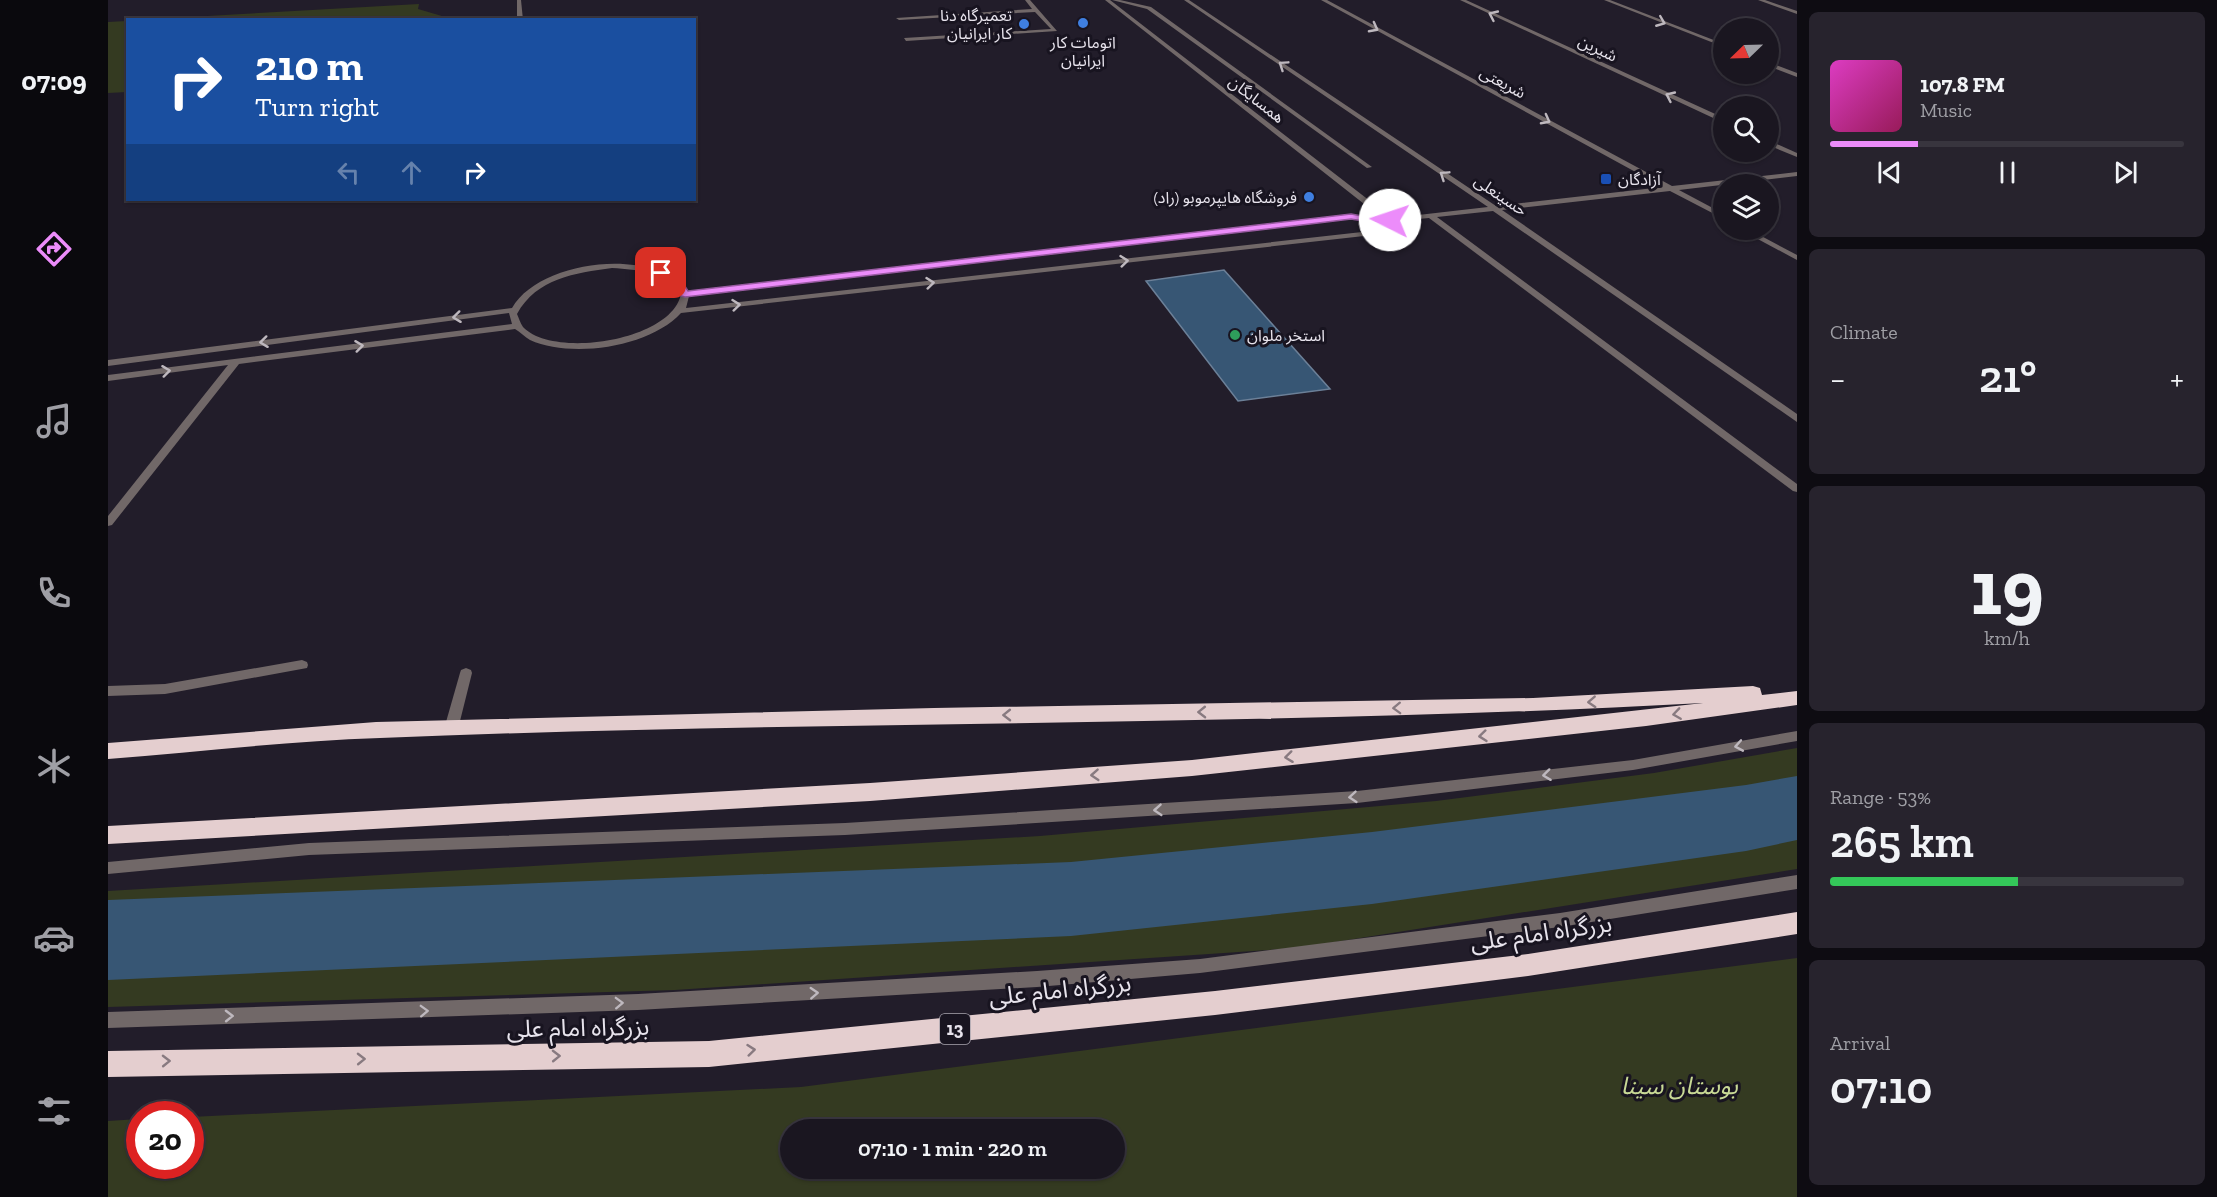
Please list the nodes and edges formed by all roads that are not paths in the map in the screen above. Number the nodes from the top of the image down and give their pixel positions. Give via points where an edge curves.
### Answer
1 (519, 0) edge
2 (1027, 0) edge
3 (1107, 0) edge
4 (1114, 0) edge
5 (1186, 0) edge
6 (1323, 0) edge
7 (1462, 0) edge
8 (1606, 0) edge
9 (1760, 0) edge
10 (1036, 10) junction
11 (1797, 13) edge
12 (520, 18) edge
13 (899, 18) dead end
14 (906, 39) dead end
15 (1713, 42) edge
16 (1779, 68) edge
17 (1797, 75) edge
18 (1713, 116) edge
19 (1779, 147) edge
20 (1797, 155) edge
21 (1369, 167) dead end
22 (1797, 174) edge
23 (1671, 188) junction
24 (1493, 207) junction
25 (1713, 212) edge
26 (1430, 215) junction
27 (1390, 220) junction
28 (1380, 221) junction
29 (1248, 228) junction
30 (1764, 240) edge
31 (1267, 245) junction
32 (1797, 258) edge
33 (685, 294) junction
34 (515, 310) junction
35 (678, 311) junction
36 (517, 326) junction
37 (236, 362) junction
38 (108, 363) edge
39 (108, 378) edge
40 (1797, 419) edge
41 (1797, 489) edge
42 (108, 523) edge
43 (302, 665) dead end
44 (466, 673) dead end
45 (108, 691) edge
46 (1797, 691) edge
47 (1797, 698) edge
48 (451, 729) junction
49 (1797, 736) edge
50 (108, 751) edge
51 (108, 835) edge
52 (108, 868) edge
53 (1797, 882) edge
54 (1797, 923) edge
55 (108, 1020) edge
56 (108, 1064) edge

1 - 12 street
2 - 10 street
3 - 27 street, همسایگان
4 - 21 street via 1149,8
24 -> 5 street, حسینعلی
6 -> 23 street, شریعتی
18 -> 7 street, شیرین
8 -> 15 street
9 - 11 street
10 - 13 street
10 - 14 street via 1055,30
16 - 17 street
19 - 20 street
22 - 23 street
23 - 24 street
23 - 25 street, شریعتی
24 - 26 street
24 - 40 street, حسینعلی
26 - 27 street
26 - 41 street
27 - 28 street
28 - 29 street via 1351,217
28 - 31 street via 1382,228 1372,233
29 - 31 street
29 - 33 street
30 - 32 street
35 -> 31 street
33 - 34 street via 678,282 661,273 612,266 557,277 534,287 519,300
33 - 35 street
34 - 36 street
34 -> 38 street
35 - 36 street via 654,330 603,344 549,343 529,336
37 -> 36 street
39 -> 37 street
37 - 42 street
43 - 45 street via 165,689
44 - 48 street
46 -> 48 highway via 1533,705
47 -> 51 highway via 1192,768 870,792
48 - 50 highway via 339,732
49 -> 52 street via 1633,765 1357,797 845,829 309,849
55 -> 53 street via 638,1002 1188,967 1560,920
56 -> 54 highway, بزرگراه امام علی / 13 via 709,1054 1215,1003 1516,967

